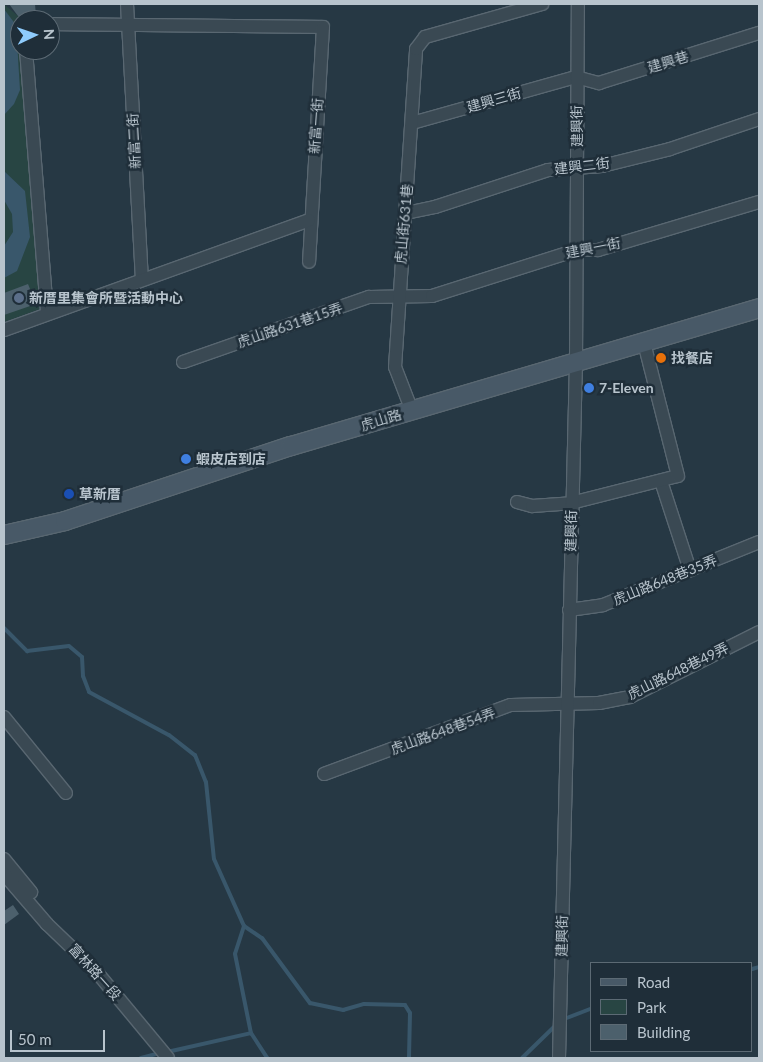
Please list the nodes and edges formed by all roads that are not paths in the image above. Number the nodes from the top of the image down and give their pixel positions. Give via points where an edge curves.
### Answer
1 (127, 4) edge
2 (542, 4) edge
3 (578, 4) edge
4 (128, 23) junction
5 (60, 24) edge
6 (759, 33) edge
7 (27, 60) edge
8 (576, 77) junction
9 (759, 119) edge
10 (412, 122) junction
11 (578, 167) junction
12 (759, 202) edge
13 (406, 213) junction
14 (309, 220) junction
15 (577, 250) junction
16 (309, 262) dead end
17 (142, 279) junction
18 (398, 297) junction
19 (759, 308) edge
20 (47, 313) junction
21 (4, 330) edge
22 (644, 343) junction
23 (183, 362) dead end
24 (576, 362) junction
25 (412, 410) junction
26 (661, 481) junction
27 (517, 502) dead end
28 (571, 503) junction
29 (5, 530) edge
30 (759, 542) edge
31 (690, 570) junction
32 (569, 610) junction
33 (759, 632) edge
34 (565, 705) junction
35 (4, 717) edge
36 (324, 774) dead end
37 (66, 793) dead end
38 (4, 859) edge
39 (4, 874) edge
40 (59, 933) junction
41 (168, 1058) edge
42 (559, 1058) edge

1 - 4 street, 新富二街
2 - 10 street, 虎山街631巷 via 425,36 416,49
3 - 8 street, 建興街
4 - 5 street, 新富一街
4 - 14 street, 新富一街 via 323,26
4 - 17 street, 新富二街
6 - 8 street, 建興巷 via 599,83
7 - 20 street
8 - 10 street, 建興三街
8 - 11 street, 建興街
9 - 11 street, 建興二街 via 670,149 602,166
10 - 13 street, 虎山街631巷
11 - 13 street, 建興二街 via 548,170 435,207
11 - 15 street, 建興街
12 - 15 street, 建興一街 via 598,250
13 - 18 street, 虎山街631巷
14 - 16 street
14 - 17 street
15 - 18 street, 建興一街 via 432,296
15 - 24 street, 建興街
17 - 20 street
18 - 23 street, 虎山路631巷15弄 via 369,297
18 - 25 street, 虎山街631巷 via 395,367
19 - 22 street, 虎山路
20 - 21 street
22 - 24 street, 虎山路
22 - 26 street via 678,476
24 - 25 street, 虎山路
24 - 28 street, 建興街
25 - 29 street, 虎山路 via 236,463 65,521
26 - 28 street
26 - 31 street
27 - 28 street via 532,506
28 - 32 street, 建興街
30 - 31 street, 虎山路648巷35弄
31 - 32 street, 虎山路648巷35弄 via 603,605
32 - 34 street, 建興街
33 - 34 street, 虎山路648巷49弄 via 630,697
34 - 36 street, 虎山路648巷54弄 via 512,705
34 - 42 street, 建興街
35 - 37 street
38 - 40 street, 富林路一段 via 51,917
39 - 40 street, 富林路一段 via 47,924
40 - 41 street, 富林路一段 via 95,970

